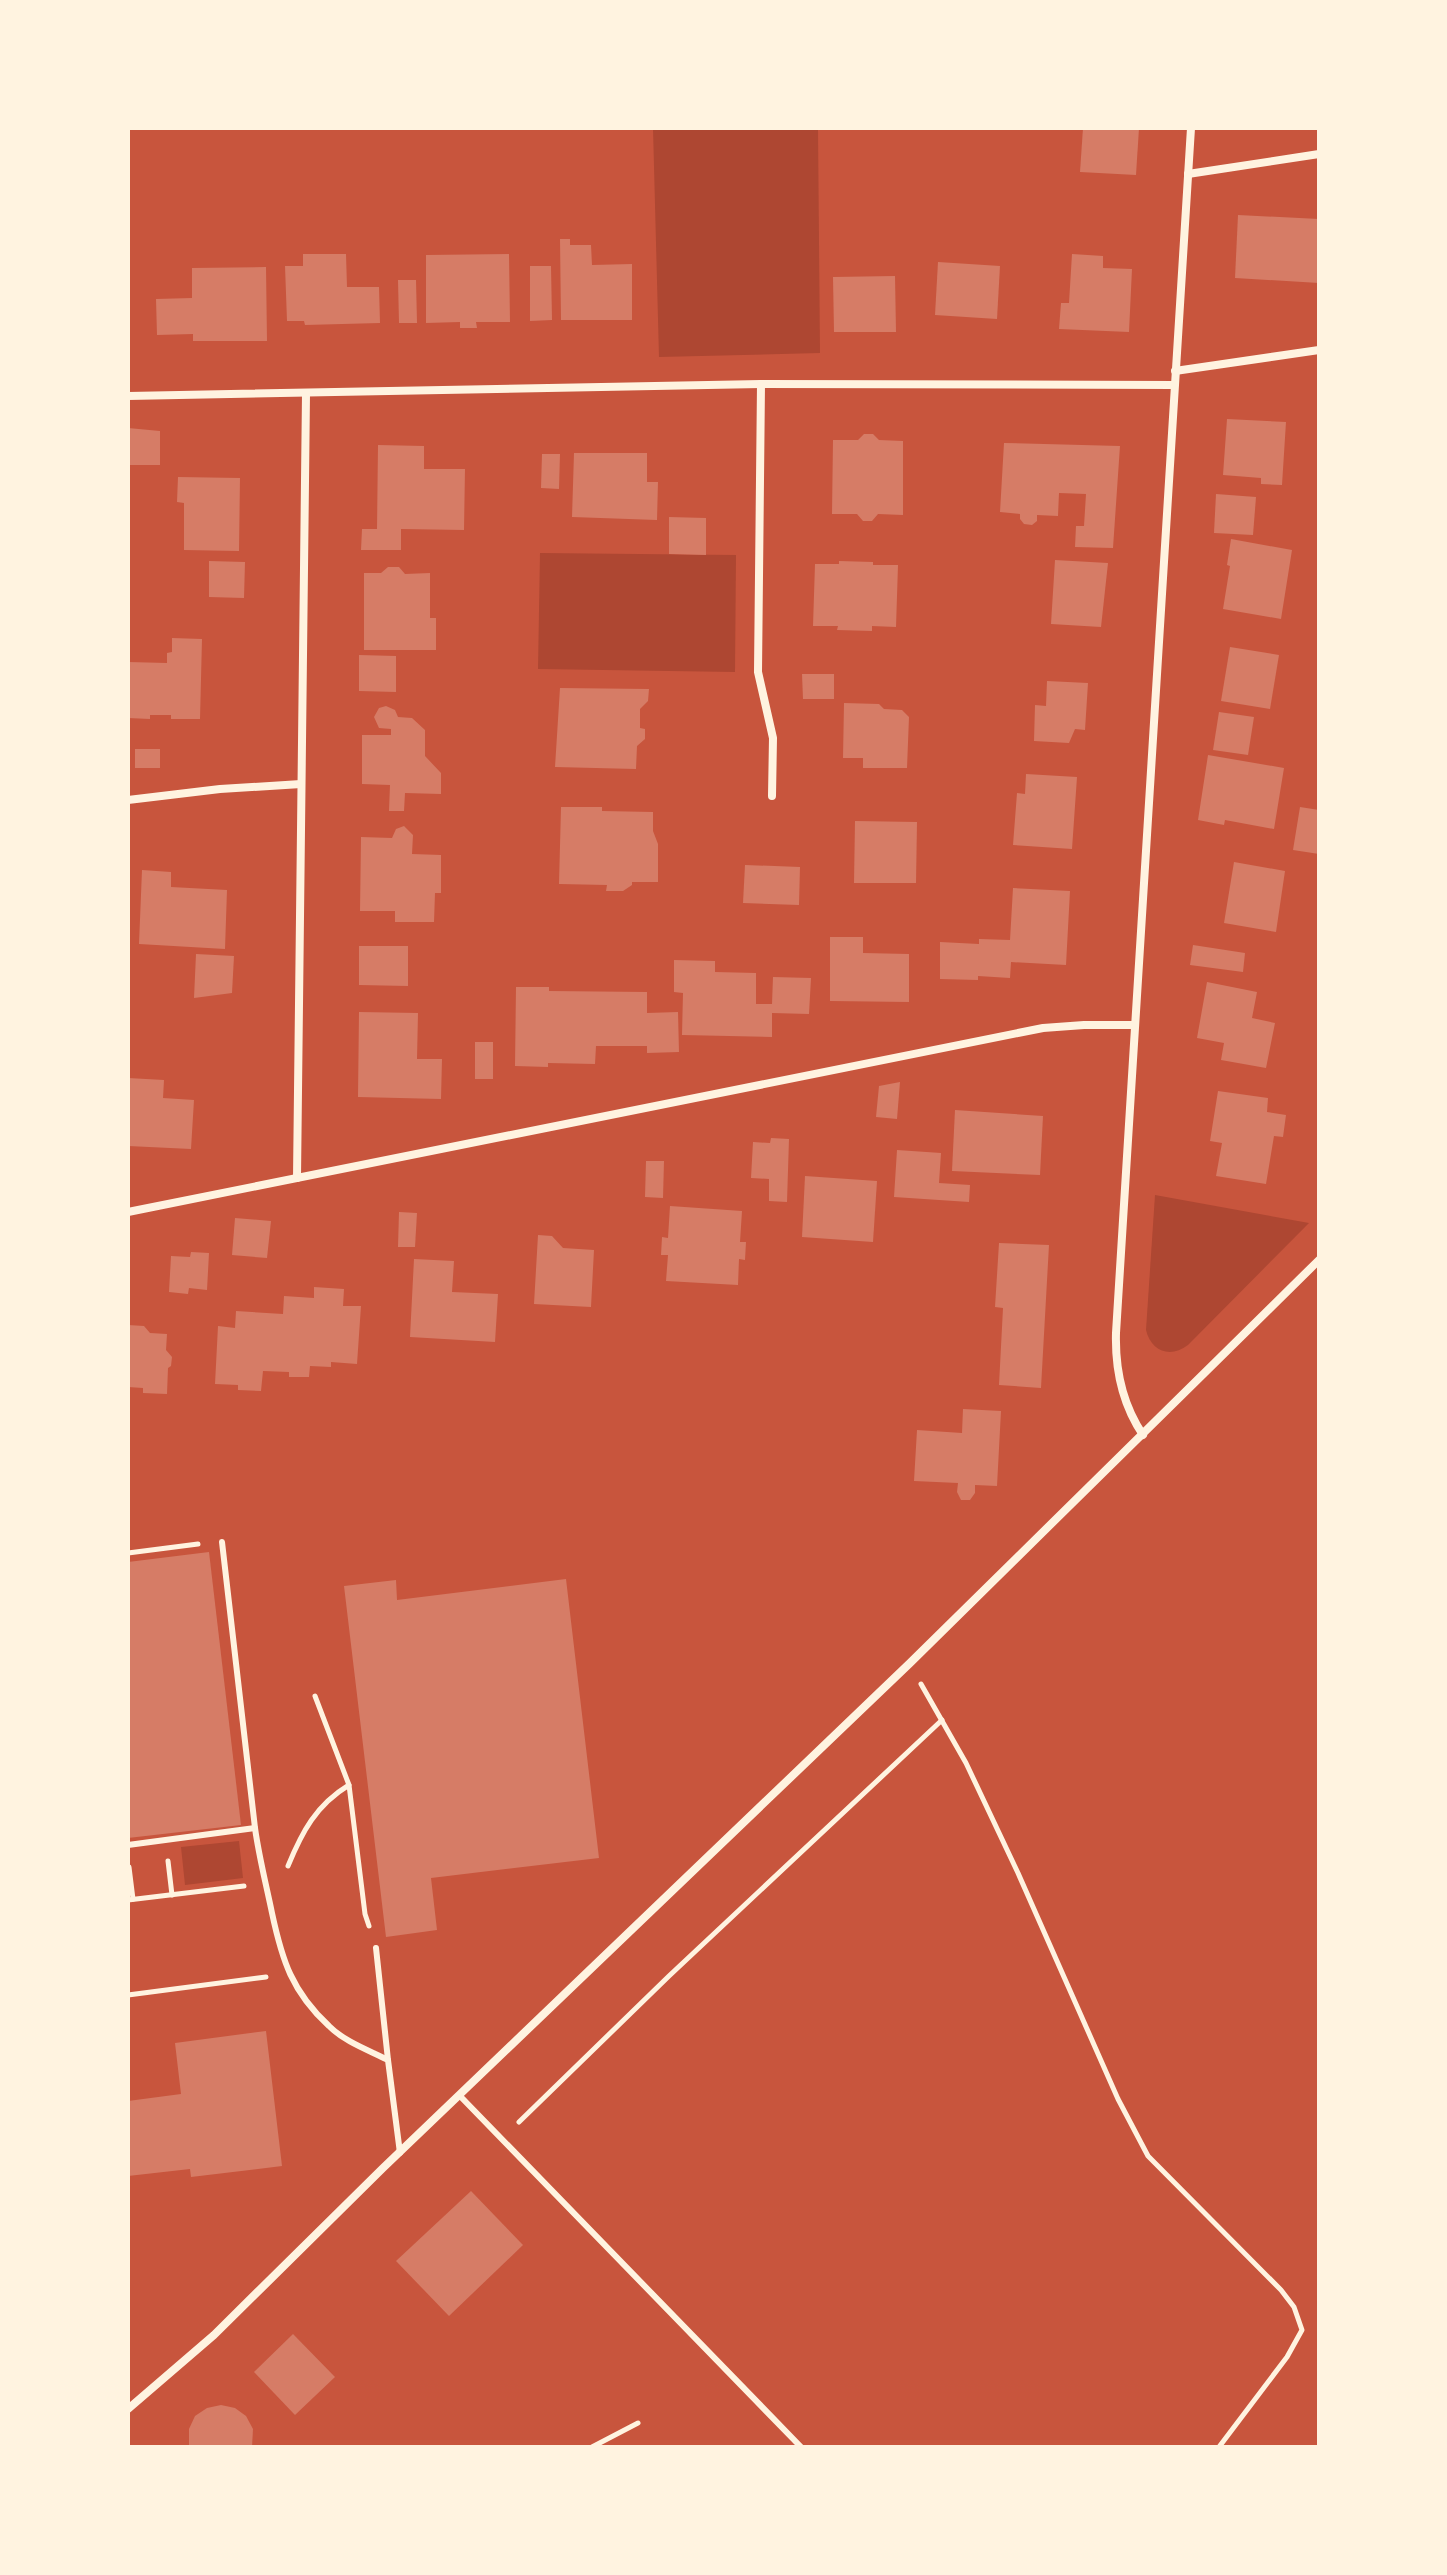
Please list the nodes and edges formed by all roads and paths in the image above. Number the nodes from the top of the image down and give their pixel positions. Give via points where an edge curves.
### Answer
1 (1191, 128) edge
2 (1319, 154) edge
3 (1188, 174) junction
4 (1319, 350) edge
5 (1175, 371) junction
6 (761, 384) junction
7 (1174, 385) junction
8 (306, 394) junction
9 (128, 396) edge
10 (301, 784) junction
11 (772, 796) dead end
12 (128, 800) edge
13 (1134, 1025) junction
14 (297, 1178) junction
15 (128, 1212) edge
16 (1319, 1260) edge
17 (1143, 1435) junction
18 (222, 1542) joint
19 (128, 1553) edge
20 (910, 1663) junction
21 (315, 1696) dead end
22 (942, 1720) junction
23 (349, 1785) junction
24 (255, 1828) junction
25 (165, 1840) junction
26 (128, 1845) edge
27 (128, 1858) edge
28 (287, 1869) dead end
29 (265, 1883) junction
30 (172, 1895) junction
31 (130, 1900) edge
32 (376, 1948) joint
33 (290, 1975) junction
34 (128, 1995) edge
35 (388, 2060) junction
36 (460, 2096) junction
37 (502, 2139) junction
38 (400, 2153) junction
39 (128, 2409) edge
40 (638, 2423) dead end
41 (592, 2447) edge
42 (801, 2447) edge
43 (1219, 2447) edge

1 - 3 street
2 - 3 street
3 - 5 street
4 - 5 street
5 - 7 street
6 - 7 street
6 - 8 street
6 - 11 street via 758,672 773,738
7 - 13 street
8 - 9 street
8 - 10 street
10 - 12 street
10 - 14 street
13 - 14 street via 1043,1028
13 - 17 street via 1116,1357 1124,1399
14 - 15 street
16 - 17 street
17 - 20 street
18 - 19 path
18 - 24 lane
20 - 22 path
20 - 36 street
21 - 23 path
22 - 37 path
22 - 43 path via 1148,2156 1294,2307 1302,2330
23 - 28 path via 308,1823
23 - 32 path via 365,1914
24 - 25 lane
24 - 29 lane
25 - 26 lane
25 - 30 path
27 - 31 path
29 - 30 path
29 - 33 lane
30 - 31 path
32 - 35 lane
33 - 34 path
33 - 35 lane via 331,2028
35 - 38 lane
36 - 37 lane
36 - 38 street
37 - 42 lane
38 - 39 street via 214,2335
40 - 41 path

